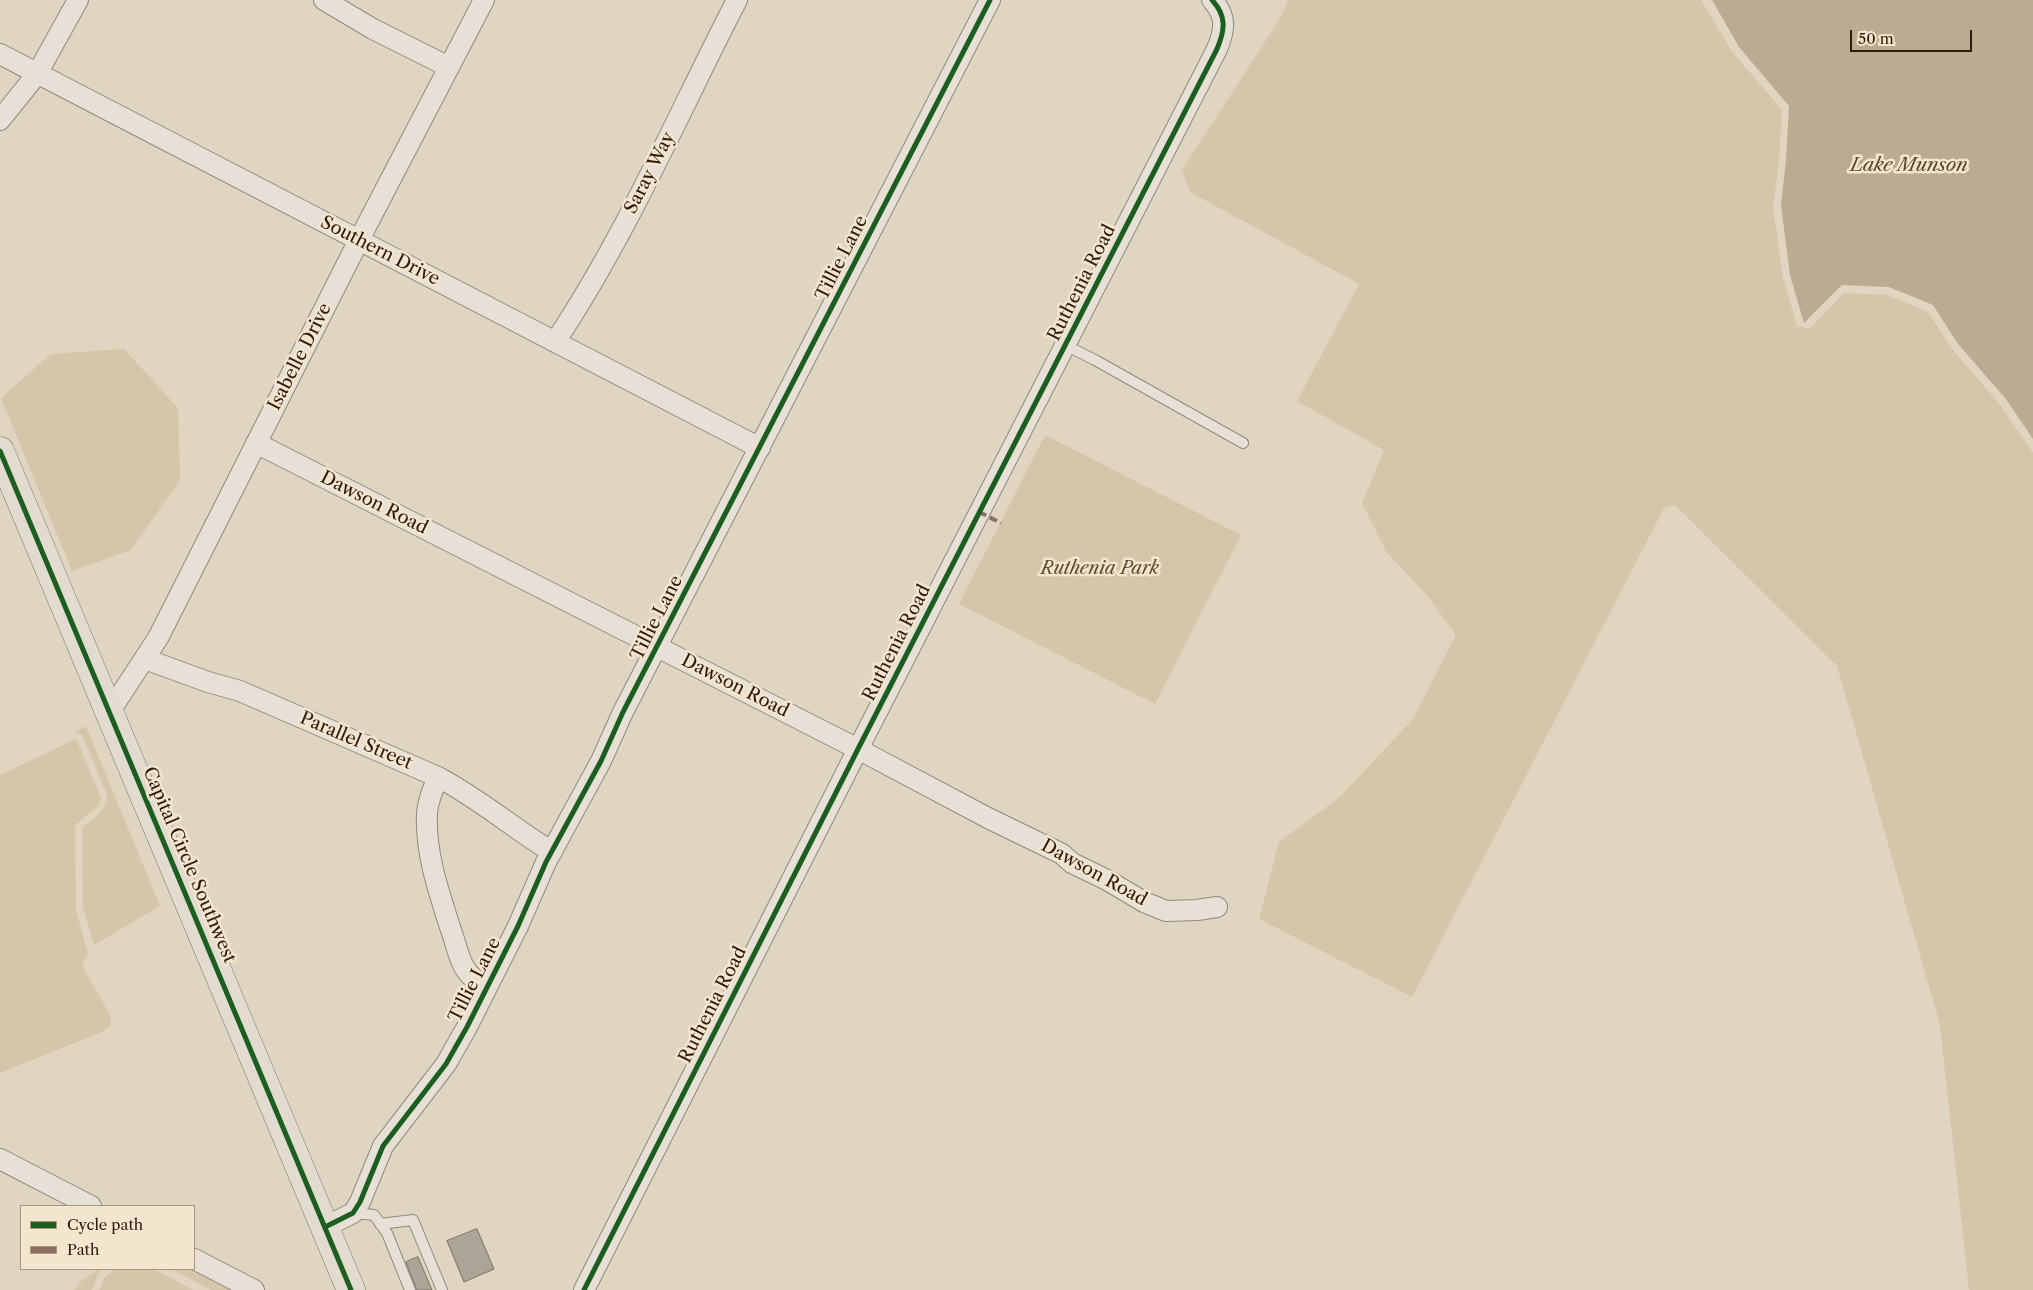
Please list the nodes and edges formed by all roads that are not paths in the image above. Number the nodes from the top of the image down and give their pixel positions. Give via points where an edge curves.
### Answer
1 (78, 0) edge
2 (324, 0) edge
3 (484, 0) edge
4 (737, 0) edge
5 (990, 0) edge
6 (1216, 4) edge
7 (0, 54) edge
8 (449, 67) junction
9 (37, 74) junction
10 (0, 120) edge
11 (359, 240) junction
12 (555, 342) junction
13 (1065, 345) junction
14 (256, 443) junction
15 (1243, 443) dead end
16 (760, 448) junction
17 (0, 451) edge
18 (658, 647) junction
19 (145, 659) junction
20 (110, 711) junction
21 (858, 749) junction
22 (438, 776) junction
23 (552, 852) junction
24 (1217, 907) dead end
25 (486, 988) junction
26 (0, 1159) edge
27 (90, 1205) edge
28 (353, 1213) junction
29 (380, 1224) junction
30 (325, 1227) junction
31 (195, 1260) edge
32 (254, 1290) edge
33 (351, 1290) edge
34 (410, 1290) edge
35 (442, 1290) edge
36 (584, 1290) edge

1 - 9 street
2 - 8 street
3 - 8 street, Isabelle Drive
4 - 12 street, Saray Way via 609,254
5 - 16 street, Tillie Lane
6 - 13 street, Ruthenia Road via 1224,21 1217,49
7 - 9 street, Southern Drive
8 - 11 street, Isabelle Drive
9 - 10 street
9 - 11 street, Southern Drive
11 - 12 street, Southern Drive
11 - 14 street, Isabelle Drive
12 - 16 street, Southern Drive
13 - 15 lane
13 - 21 street, Ruthenia Road
14 - 18 street, Dawson Road
14 - 19 street, Isabelle Drive
16 - 18 street, Tillie Lane
17 - 20 main road, Capital Circle Southwest
18 - 21 street, Dawson Road
18 - 23 street, Tillie Lane
19 - 20 street, Isabelle Drive
19 - 22 street, Parallel Street via 240,691
20 - 30 main road, Capital Circle Southwest
21 - 24 street, Dawson Road via 1062,854 1072,863 1144,902 1166,910
21 - 36 street, Ruthenia Road
22 - 23 street, Parallel Street
22 - 25 street via 427,812 431,858 462,962 474,979
23 - 25 street, Tillie Lane
25 - 28 street, Tillie Lane via 446,1064 383,1146
26 - 27 street
28 - 29 lane via 374,1215
28 - 30 street
29 - 34 lane
29 - 35 lane via 413,1220
30 - 33 main road, Capital Circle Southwest
31 - 32 street

